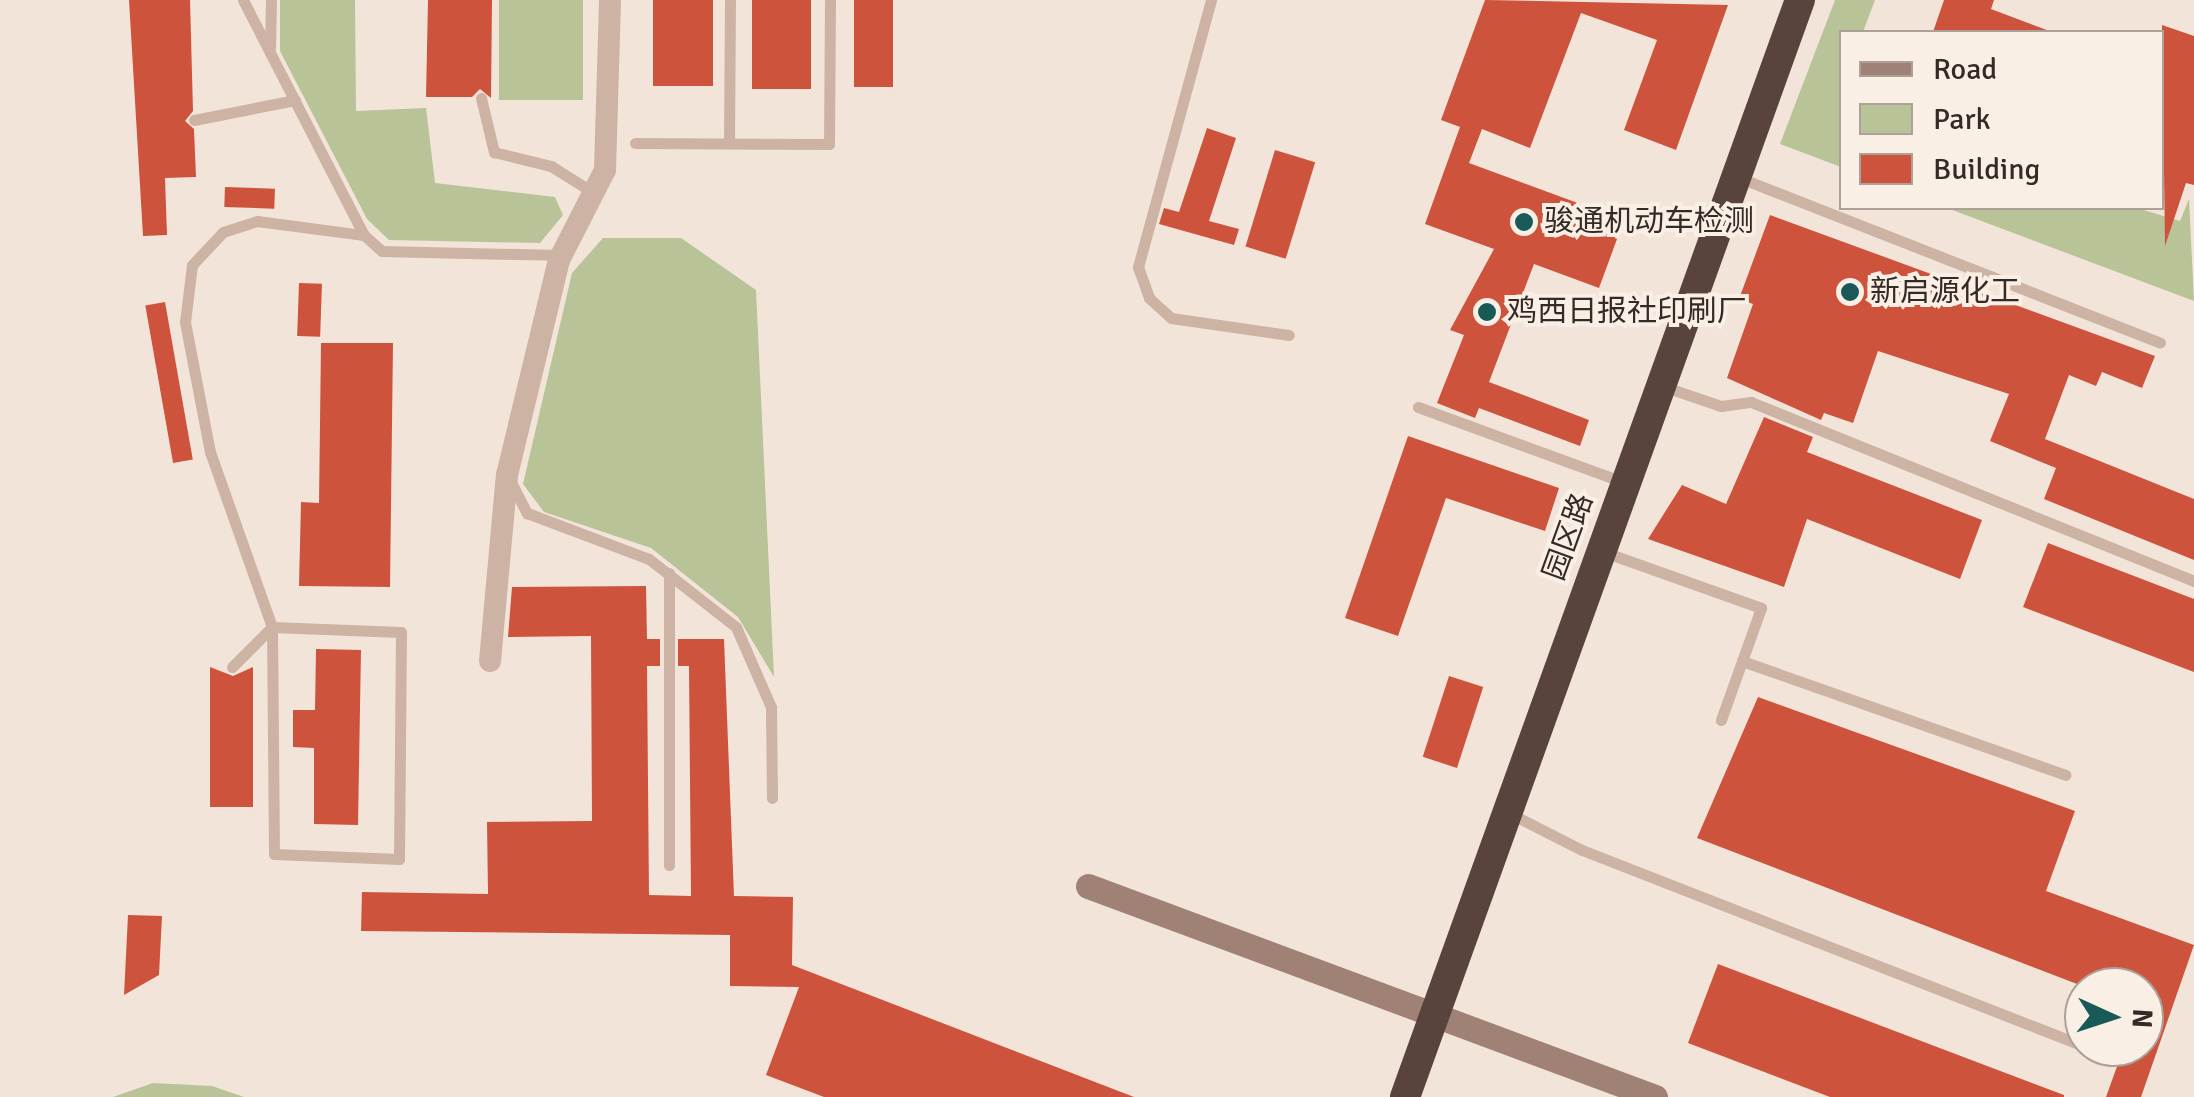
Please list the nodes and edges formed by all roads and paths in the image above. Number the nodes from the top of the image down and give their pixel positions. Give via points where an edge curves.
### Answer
1 (244, 0) edge
2 (271, 0) edge
3 (610, 0) edge
4 (730, 0) edge
5 (830, 0) edge
6 (1210, 0) edge
7 (1800, 0) edge
8 (270, 52) junction
9 (481, 98) dead end
10 (295, 100) junction
11 (194, 120) dead end
12 (729, 142) junction
13 (635, 143) dead end
14 (1736, 176) junction
15 (594, 192) junction
16 (364, 235) junction
17 (562, 255) junction
18 (1289, 335) dead end
19 (2160, 343) dead end
20 (1661, 385) junction
21 (1418, 407) dead end
22 (507, 476) junction
23 (1626, 483) junction
24 (1601, 551) junction
25 (668, 573) junction
26 (2194, 582) edge
27 (272, 627) junction
28 (1742, 661) junction
29 (490, 662) dead end
30 (232, 667) dead end
31 (1721, 720) dead end
32 (2065, 775) dead end
33 (772, 798) dead end
34 (1507, 812) junction
35 (669, 865) dead end
36 (1088, 886) dead end
37 (1432, 1018) junction
38 (2064, 1038) edge
39 (1404, 1097) edge
40 (1654, 1097) edge

1 - 8 lane
2 - 8 lane
3 - 15 street via 606,170
4 - 12 lane
5 - 12 lane via 829,144
6 - 18 lane via 1138,267 1148,298 1171,318
7 - 14 highway, 园区路
8 - 10 lane
9 - 15 lane via 494,152 551,166
10 - 11 lane
10 - 16 lane
12 - 13 lane
14 - 19 lane
14 - 20 highway, 园区路
15 - 17 street
16 - 17 lane via 382,251
16 - 27 lane via 257,221 223,232 184,287 210,452
17 - 22 street
20 - 23 highway, 园区路
20 - 26 lane via 1721,406 1751,402
21 - 23 lane
22 - 25 lane via 527,513
22 - 29 street
23 - 24 highway, 园区路
24 - 28 lane via 1761,608
24 - 34 highway, 园区路
25 - 33 lane via 736,626 752,651 770,707
25 - 35 lane
27 - 27 lane via 274,854 398,859 401,632
27 - 30 lane
28 - 31 lane
28 - 32 lane
34 - 37 highway, 园区路
34 - 38 lane via 1582,850
36 - 37 street
37 - 39 highway, 园区路
37 - 40 street

